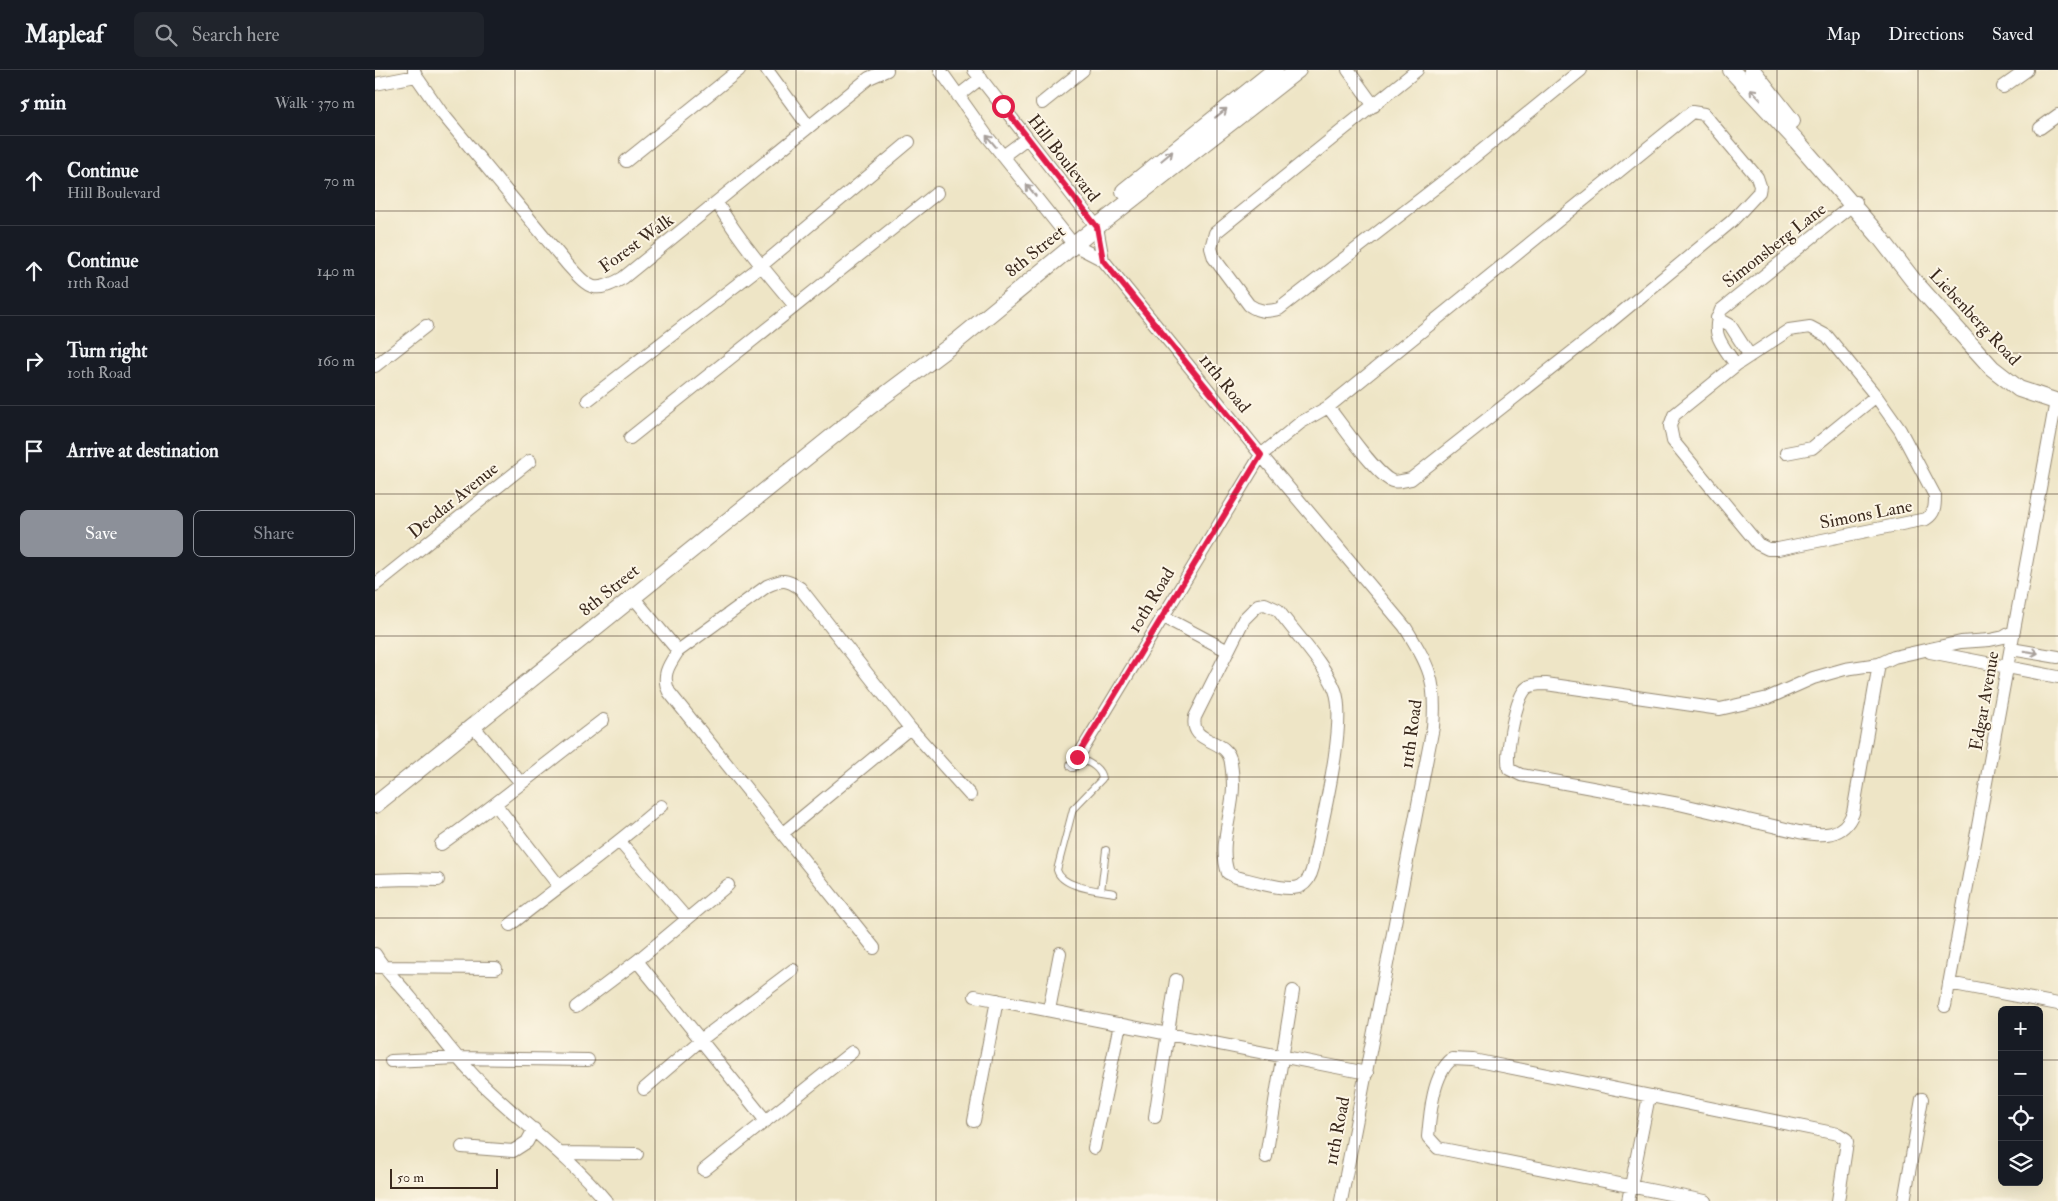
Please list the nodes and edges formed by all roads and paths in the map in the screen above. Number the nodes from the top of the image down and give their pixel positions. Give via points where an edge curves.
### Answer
1 (739, 70) edge
2 (767, 70) edge
3 (887, 70) edge
4 (940, 70) edge
5 (1083, 70) edge
6 (1275, 70) edge
7 (1297, 70) edge
8 (1348, 70) edge
9 (1417, 70) edge
10 (1581, 70) edge
11 (1731, 70) edge
12 (1752, 70) edge
13 (2027, 70) edge
14 (415, 73) edge
15 (872, 74) edge
16 (977, 74) edge
17 (375, 84) edge
18 (2003, 87) dead end
19 (958, 96) junction
20 (1042, 103) dead end
21 (1374, 106) junction
22 (2058, 115) edge
23 (809, 127) junction
24 (2040, 128) dead end
25 (1027, 138) junction
26 (909, 142) dead end
27 (1003, 156) junction
28 (626, 161) dead end
29 (937, 193) dead end
30 (717, 203) junction
31 (1854, 204) junction
32 (1094, 223) junction
33 (1071, 241) junction
34 (1103, 260) junction
35 (761, 266) junction
36 (795, 306) junction
37 (1717, 318) junction
38 (426, 326) dead end
39 (1749, 356) junction
40 (1736, 365) junction
41 (375, 366) edge
42 (1876, 396) junction
43 (588, 400) dead end
44 (2057, 402) edge
45 (1328, 407) junction
46 (630, 438) dead end
47 (1786, 453) dead end
48 (1261, 455) junction
49 (530, 461) dead end
50 (375, 585) edge
51 (633, 597) junction
52 (1162, 616) junction
53 (2014, 631) junction
54 (2011, 649) junction
55 (678, 651) junction
56 (1228, 651) junction
57 (1924, 651) junction
58 (2058, 657) edge
59 (1879, 664) junction
60 (2008, 666) junction
61 (2058, 677) edge
62 (603, 720) dead end
63 (474, 727) junction
64 (910, 728) junction
65 (1075, 761) joint
66 (521, 783) junction
67 (970, 794) dead end
68 (375, 805) edge
69 (496, 805) junction
70 (661, 806) dead end
71 (783, 833) junction
72 (620, 842) junction
73 (441, 844) dead end
74 (1106, 850) dead end
75 (375, 880) edge
76 (438, 880) dead end
77 (728, 885) dead end
78 (559, 886) junction
79 (1101, 890) junction
80 (1114, 893) dead end
81 (687, 919) junction
82 (510, 925) dead end
83 (874, 948) dead end
84 (1059, 953) dead end
85 (375, 954) edge
86 (637, 961) junction
87 (378, 967) edge
88 (496, 968) dead end
89 (793, 970) dead end
90 (1176, 980) dead end
91 (1949, 983) junction
92 (1293, 991) dead end
93 (975, 996) dead end
94 (997, 1000) junction
95 (2058, 1004) edge
96 (576, 1006) dead end
97 (1945, 1006) dead end
98 (1049, 1010) junction
99 (1120, 1024) junction
100 (1168, 1033) junction
101 (702, 1039) junction
102 (852, 1052) dead end
103 (1283, 1055) junction
104 (458, 1058) junction
105 (588, 1060) dead end
106 (391, 1061) dead end
107 (1367, 1073) junction
108 (643, 1089) dead end
109 (1649, 1096) junction
110 (1922, 1099) dead end
111 (1155, 1117) dead end
112 (766, 1121) junction
113 (974, 1121) dead end
114 (534, 1129) junction
115 (462, 1147) dead end
116 (1094, 1148) dead end
117 (560, 1153) junction
118 (637, 1154) dead end
119 (1266, 1157) dead end
120 (704, 1170) dead end
121 (1631, 1185) junction
122 (606, 1201) edge
123 (1341, 1201) edge
124 (1628, 1201) edge
125 (1705, 1201) edge
126 (1838, 1201) edge
127 (1905, 1201) edge

1 - 28 street
2 - 23 street
3 - 15 street, Forest Walk
4 - 19 street
5 - 20 street
32 -> 6 street, 8th Street
7 - 32 street, 8th Street
8 - 21 street
9 - 21 street
10 - 21 street via 1279,309 1255,309 1214,258 1211,248 1215,233
31 -> 11 street, Liebenberg Road
12 - 31 street, Liebenberg Road
13 - 18 street
14 - 17 street
14 - 30 street, Forest Walk via 441,112 588,285 600,288 623,278
15 - 23 street, Forest Walk
16 - 19 street
16 - 25 street, Hill Boulevard
27 -> 19 street
22 - 24 street
23 - 30 street, Forest Walk
25 - 27 street
25 - 32 street, Hill Boulevard
26 - 35 street
33 -> 27 street
29 - 36 street
30 - 35 street via 730,226
31 - 37 street, Simonsberg Lane via 1724,306
31 - 44 street, Liebenberg Road via 1913,280 1992,368 2019,389
32 - 33 street, 8th Street
32 - 34 street, 11th Road
33 - 34 street, 11th Road
33 - 51 street, 8th Street via 957,341 869,407
34 - 48 street, 11th Road
35 - 36 street
35 - 43 street
36 - 46 street
37 - 39 street via 1730,325
37 - 40 street via 1715,333
38 - 41 street
39 - 40 street, Simons Lane
39 - 42 street, Simons Lane via 1789,330 1810,327 1827,336
40 - 42 street, Simons Lane via 1675,414 1670,426 1671,434 1673,441 1758,544 1768,549 1926,519 1933,514 1935,496 1900,430
42 - 47 street via 1812,448
44 - 53 street, Edgar Avenue
45 - 45 street, 10th Road via 1692,112 1704,114 1757,177 1759,192 1732,221 1411,479 1396,481 1385,476
45 - 48 street, 10th Road via 1300,423
48 - 52 street, 10th Road
48 - 107 street, 11th Road via 1405,627 1431,673 1434,689 1433,726
49 - 50 street, Deodar Avenue
51 - 55 street
51 - 63 street, 8th Street
52 - 56 street
52 - 65 street, 10th Road
53 - 54 street, Edgar Avenue
53 - 57 street via 1997,638
54 -> 58 street
54 - 60 street, Edgar Avenue
55 - 64 street via 767,586 789,580 800,588
55 - 71 street via 665,675 669,692
56 - 56 street via 1244,619 1259,605 1265,604 1278,610 1330,678 1336,692 1339,715 1334,760 1313,867 1309,878 1292,890 1236,877 1228,873 1225,864 1233,786 1230,757 1226,749 1198,734 1194,722
57 - 59 street via 1894,657
57 - 60 street
59 - 59 street via 1813,678 1768,698 1720,709 1546,684 1530,686 1524,691 1514,723 1507,756 1509,769 1521,776 1679,804 1806,833 1832,833 1849,824 1853,813
60 - 61 street
60 - 91 street, Edgar Avenue
62 - 66 street
63 - 66 street
63 - 68 street, 8th Street
64 - 67 street
64 - 71 street
65 - 79 lane via 1096,767 1102,779 1073,809 1057,870 1062,880 1069,884
66 - 69 street
69 - 73 street
69 - 78 street
70 - 72 street
71 - 83 street
72 - 78 street
72 - 81 street
74 - 79 lane
75 - 76 street
77 - 81 street
78 - 82 street
79 - 80 lane
81 - 86 street
84 - 98 street
85 - 87 street
86 - 96 street
86 - 101 street
87 - 88 street
87 - 104 street via 396,980
89 - 101 street
90 - 100 street
91 - 95 street
91 - 97 street, Edgar Avenue
92 - 103 street
93 - 94 street
94 - 98 street
94 - 113 street
98 - 99 street
99 - 100 street
99 - 116 street
100 - 103 street
100 - 111 street
101 - 108 street
101 - 112 street
102 - 112 street
103 - 107 street
103 - 119 street
104 - 105 street
104 - 106 street
104 - 114 street
107 - 123 street, 11th Road
109 - 121 street
109 - 121 street via 1463,1058 1452,1059 1444,1065 1438,1078 1428,1137 1438,1148
109 - 126 street via 1841,1136 1847,1142 1847,1149
110 - 127 street
112 - 120 street
114 - 115 street via 527,1142 513,1151
114 - 117 street
117 - 118 street
117 - 122 street
121 - 124 street
121 - 125 street

